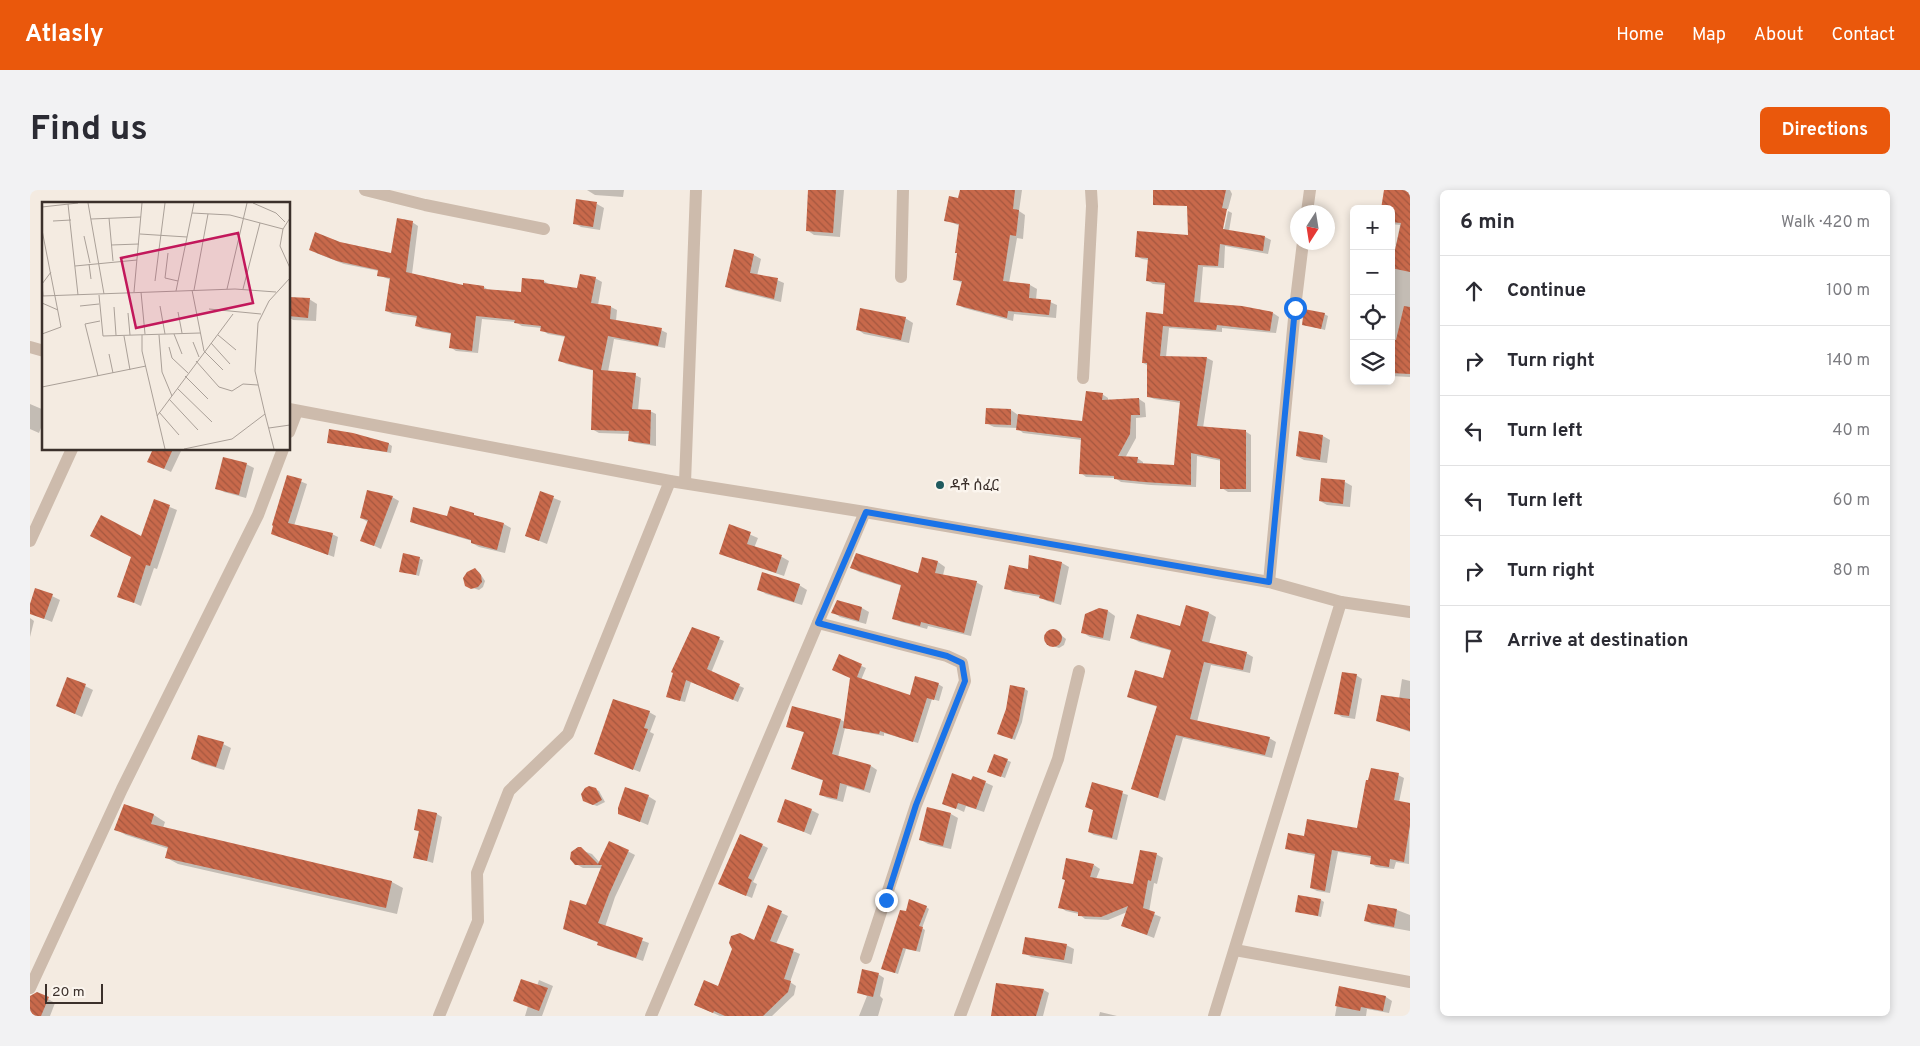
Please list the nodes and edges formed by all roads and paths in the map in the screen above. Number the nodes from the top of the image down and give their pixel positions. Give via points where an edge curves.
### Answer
1 (365, 190) edge
2 (696, 190) edge
3 (903, 190) edge
4 (1091, 190) edge
5 (1310, 190) edge
6 (1308, 205) edge
7 (544, 229) dead end
8 (1302, 250) edge
9 (901, 277) dead end
10 (1083, 378) dead end
11 (293, 410) edge
12 (290, 426) edge
13 (72, 450) edge
14 (282, 450) edge
15 (670, 481) junction
16 (685, 483) junction
17 (866, 512) junction
18 (30, 541) edge
19 (1269, 582) junction
20 (1341, 602) junction
21 (1410, 612) edge
22 (818, 623) junction
23 (1079, 671) dead end
24 (1235, 950) junction
25 (866, 958) dead end
26 (1410, 982) edge
27 (30, 988) edge
28 (438, 1016) edge
29 (650, 1016) edge
30 (960, 1016) edge
31 (1214, 1016) edge

1 - 7 street
2 - 16 street
3 - 9 street
4 - 10 street
5 - 6 street
8 - 19 street
11 - 12 street
11 - 15 street
13 - 18 street
14 - 27 street via 258,515 122,789
15 - 16 street
15 - 28 street via 568,734 509,792 477,872 478,921
16 - 17 street
17 - 19 street
17 - 22 street
19 - 20 street
20 - 21 street
20 - 24 street
22 - 25 street via 947,656 962,663 965,681 916,805
22 - 29 street
23 - 30 street via 1058,759
24 - 26 street
24 - 31 street

